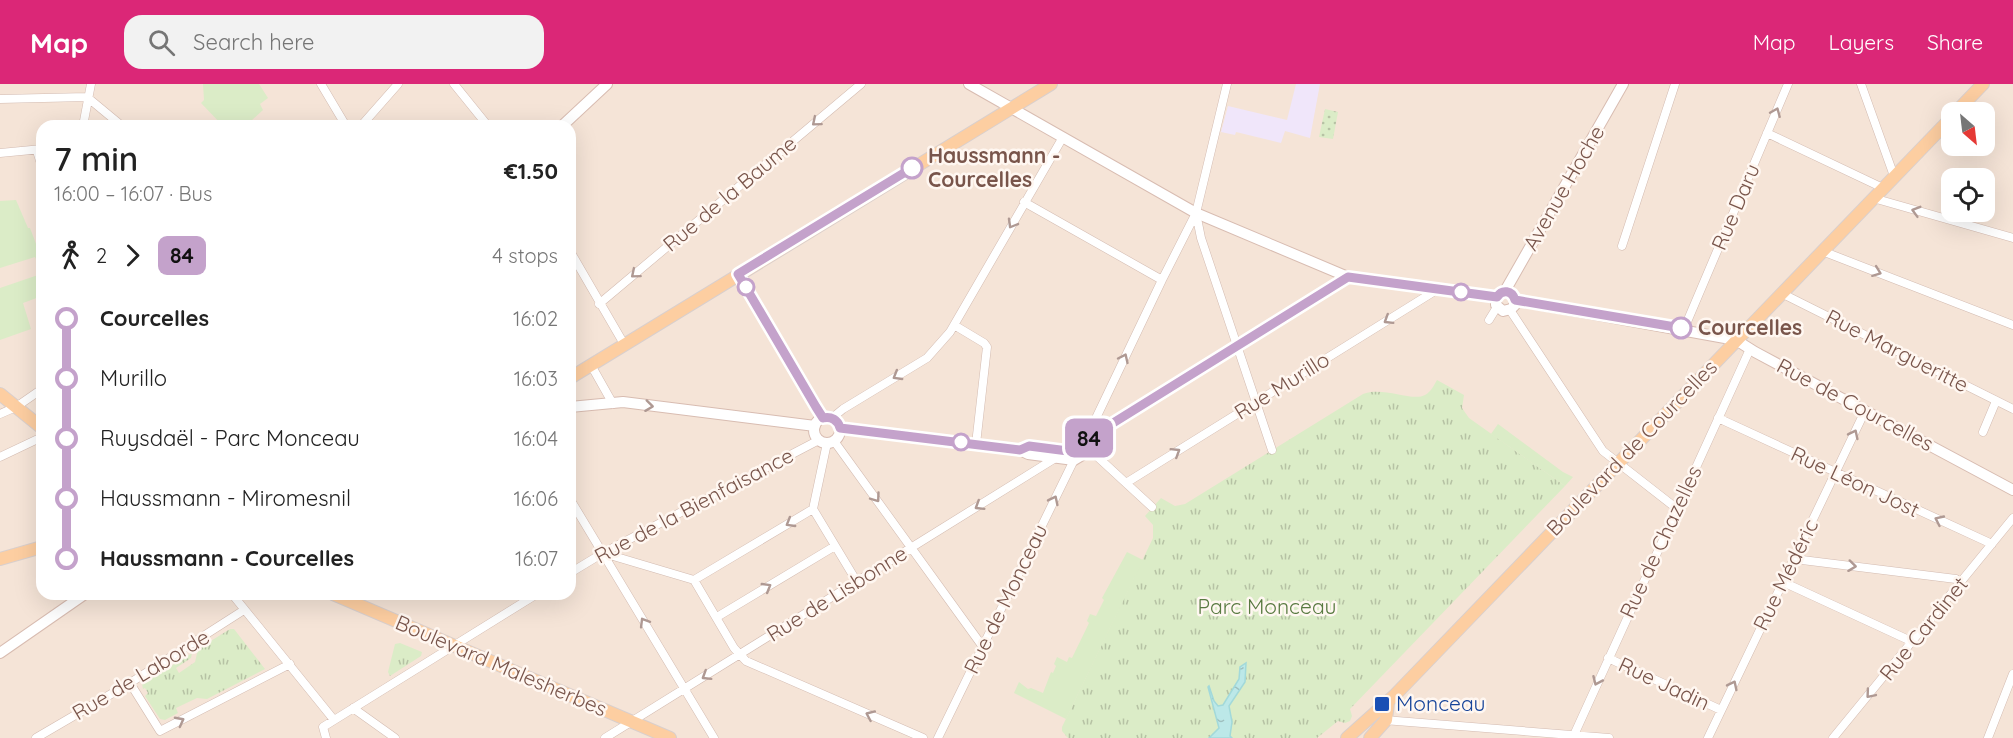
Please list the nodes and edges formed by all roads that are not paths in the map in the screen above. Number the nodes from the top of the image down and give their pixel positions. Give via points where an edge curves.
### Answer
1 (91, 84) edge
2 (321, 84) edge
3 (398, 84) edge
4 (454, 84) edge
5 (607, 84) edge
6 (861, 84) edge
7 (969, 84) edge
8 (1050, 84) edge
9 (1227, 84) edge
10 (1623, 84) edge
11 (1675, 84) edge
12 (1788, 84) edge
13 (1861, 84) edge
14 (1983, 84) edge
15 (87, 97) junction
16 (0, 99) edge
17 (1966, 102) edge
18 (1012, 108) junction
19 (84, 120) edge
20 (115, 120) edge
21 (342, 120) edge
22 (368, 120) edge
23 (483, 120) edge
24 (568, 120) edge
25 (1941, 128) edge
26 (1767, 132) junction
27 (1063, 137) junction
28 (36, 150) edge
29 (0, 153) edge
30 (1894, 176) junction
31 (1882, 188) junction
32 (1873, 198) junction
33 (1024, 202) junction
34 (1194, 207) junction
35 (2013, 238) edge
36 (1622, 246) dead end
37 (1822, 251) junction
38 (576, 261) edge
39 (738, 274) junction
40 (1348, 277) junction
41 (1162, 280) junction
42 (1438, 289) junction
43 (1781, 293) junction
44 (1500, 299) junction
45 (599, 304) junction
46 (1513, 305) junction
47 (1489, 320) dead end
48 (2013, 324) edge
49 (954, 325) junction
50 (1684, 329) junction
51 (1736, 340) junction
52 (624, 344) junction
53 (1238, 347) junction
54 (1750, 349) junction
55 (591, 365) junction
56 (576, 374) edge
57 (36, 393) edge
58 (0, 394) edge
59 (1996, 401) junction
60 (1256, 402) junction
61 (613, 404) junction
62 (16, 407) junction
63 (576, 407) edge
64 (2013, 410) edge
65 (1865, 411) junction
66 (0, 414) edge
67 (1718, 418) junction
68 (824, 421) junction
69 (36, 423) edge
70 (840, 428) junction
71 (1983, 432) dead end
72 (36, 440) edge
73 (827, 441) junction
74 (976, 444) junction
75 (1088, 444) junction
76 (1020, 450) junction
77 (1272, 450) dead end
78 (1071, 455) junction
79 (0, 457) edge
80 (1057, 458) junction
81 (1617, 464) junction
82 (1835, 473) junction
83 (1126, 483) junction
84 (2013, 490) edge
85 (1152, 507) dead end
86 (1676, 508) junction
87 (576, 509) edge
88 (813, 509) junction
89 (2013, 518) edge
90 (1992, 544) junction
91 (835, 546) junction
92 (911, 548) junction
93 (36, 549) edge
94 (603, 553) junction
95 (0, 559) edge
96 (1794, 559) junction
97 (576, 569) edge
98 (694, 580) junction
99 (857, 582) junction
100 (1783, 582) junction
101 (1961, 583) junction
102 (76, 600) edge
103 (236, 600) edge
104 (347, 600) edge
105 (527, 600) edge
106 (244, 610) junction
107 (717, 617) junction
108 (1913, 642) junction
109 (454, 645) junction
110 (982, 647) junction
111 (0, 653) edge
112 (740, 655) junction
113 (1608, 658) junction
114 (290, 664) junction
115 (2013, 674) edge
116 (130, 683) junction
117 (685, 690) junction
118 (1388, 702) junction
119 (353, 708) junction
120 (1721, 710) junction
121 (1369, 719) junction
122 (334, 720) junction
123 (1386, 720) junction
124 (632, 722) junction
125 (160, 734) edge
126 (1574, 735) junction
127 (1352, 736) edge
128 (36, 738) edge
129 (326, 738) edge
130 (395, 738) edge
131 (605, 738) edge
132 (670, 738) edge
133 (714, 738) edge
134 (923, 738) edge
135 (938, 738) edge
136 (1370, 738) edge
137 (1609, 738) edge
138 (1708, 738) edge
139 (1833, 738) edge
140 (1988, 738) edge

1 - 15 street
2 - 21 street
3 - 22 street
4 - 23 street
5 - 24 street
6 -> 45 street, Rue de la Baume
7 - 18 street
8 - 18 main road
9 - 34 street
10 - 44 street, Avenue Hoche
11 - 36 street
26 -> 12 street, Rue Daru
13 - 30 street
14 - 17 main road
15 - 16 street
15 - 19 street
15 - 20 street
18 - 27 street
18 - 39 main road
25 - 30 main road, Boulevard de Courcelles
26 - 31 street
26 - 50 street, Rue Daru
27 - 33 street
27 - 34 street
28 - 29 street
30 - 31 main road, Boulevard de Courcelles
31 - 32 main road, Boulevard de Courcelles
35 -> 32 street
32 - 37 main road, Boulevard de Courcelles
33 - 41 street
33 -> 49 street
34 - 40 street via 1210,219
34 - 41 street via 1187,231
34 - 53 street
37 - 43 main road, Boulevard de Courcelles
37 -> 48 street
38 - 45 street
39 - 52 main road
39 - 68 street
40 - 42 street
40 - 53 street
75 -> 41 street
42 - 44 street
42 -> 60 street, Rue Murillo
43 - 51 main road, Boulevard de Courcelles
43 - 59 street, Rue Margueritte
44 - 46 street, Rue de Courcelles via 1503,311
44 - 46 street via 1511,293
44 - 47 street
45 - 52 street
46 - 50 street, Rue de Courcelles
46 - 81 street via 1603,451
49 -> 68 street via 927,358
49 - 74 street via 987,347
50 - 51 street, Rue de Courcelles
51 - 54 street, Rue de Courcelles
51 - 81 main road, Boulevard de Courcelles
52 - 55 main road
53 - 60 street
53 - 75 street via 1115,422
54 - 65 street, Rue de Courcelles
54 - 67 street, Rue de Chazelles
55 - 56 main road
55 - 61 street
57 - 62 street
58 - 62 main road
59 - 64 street, Rue Margueritte
59 - 71 street
60 - 77 street
83 -> 60 street, Rue Murillo
61 - 63 street
61 -> 68 street
62 - 66 street
62 - 69 main road
82 -> 65 street, Rue Médéric
65 - 84 street, Rue de Courcelles
67 - 82 street, Rue Léon Jost
67 - 86 street, Rue de Chazelles
68 - 70 street via 838,422
68 - 73 street via 814,433
70 - 73 street via 839,435
70 - 74 street
72 - 79 street
73 - 88 street
73 -> 92 street
73 - 94 street, Rue de la Bienfaisance
74 - 76 street
75 - 78 street
75 - 83 street
76 - 78 street via 1029,446
76 - 80 street
78 - 80 street
110 -> 78 street, Rue de Monceau
80 -> 92 street, Rue de Lisbonne
81 - 86 street
81 - 118 main road, Boulevard de Courcelles
90 -> 82 street, Rue Léon Jost
82 - 96 street, Rue Médéric
83 - 85 street
86 - 113 street, Rue de Chazelles
87 - 94 street
88 - 91 street
88 -> 98 street
89 - 90 street, Rue Cardinet
90 - 101 street, Rue Cardinet
91 - 99 street
107 -> 91 street
92 - 99 street, Rue de Lisbonne
92 - 110 street
93 - 95 main road
94 - 97 street, Rue de la Bienfaisance
94 - 98 street
117 -> 94 street
96 - 100 street, Rue Médéric
96 -> 101 street via 1956,579
98 - 107 street
99 - 112 street, Rue de Lisbonne
100 - 108 street
120 -> 100 street, Rue Médéric
101 - 108 street, Rue Cardinet
102 - 111 street
103 - 106 street
104 - 109 main road, Boulevard Malesherbes
105 - 109 street
106 - 114 street
106 - 116 street, Rue de Laborde
107 - 112 street
108 -> 139 street, Rue Cardinet
109 - 119 street
109 - 124 main road, Boulevard Malesherbes
110 - 135 street, Rue de Monceau
112 -> 117 street, Rue de Lisbonne
134 -> 112 street
113 - 120 street, Rue Jadin
113 -> 126 street, Rue de Chazelles
114 - 122 street
125 -> 114 street
115 - 140 street
116 - 125 street
116 - 128 street, Rue de Laborde
117 - 124 street, Rue de Lisbonne
117 - 133 street
118 - 121 main road, Boulevard de Courcelles
118 - 123 main road
119 - 122 street
119 - 130 street
120 - 138 street, Rue Médéric
121 - 123 street
121 - 127 main road, Boulevard de Courcelles
122 - 129 street via 323,727
123 - 126 street
123 - 136 main road
124 - 131 street, Rue de Lisbonne
124 - 132 main road, Boulevard Malesherbes
126 - 137 street

